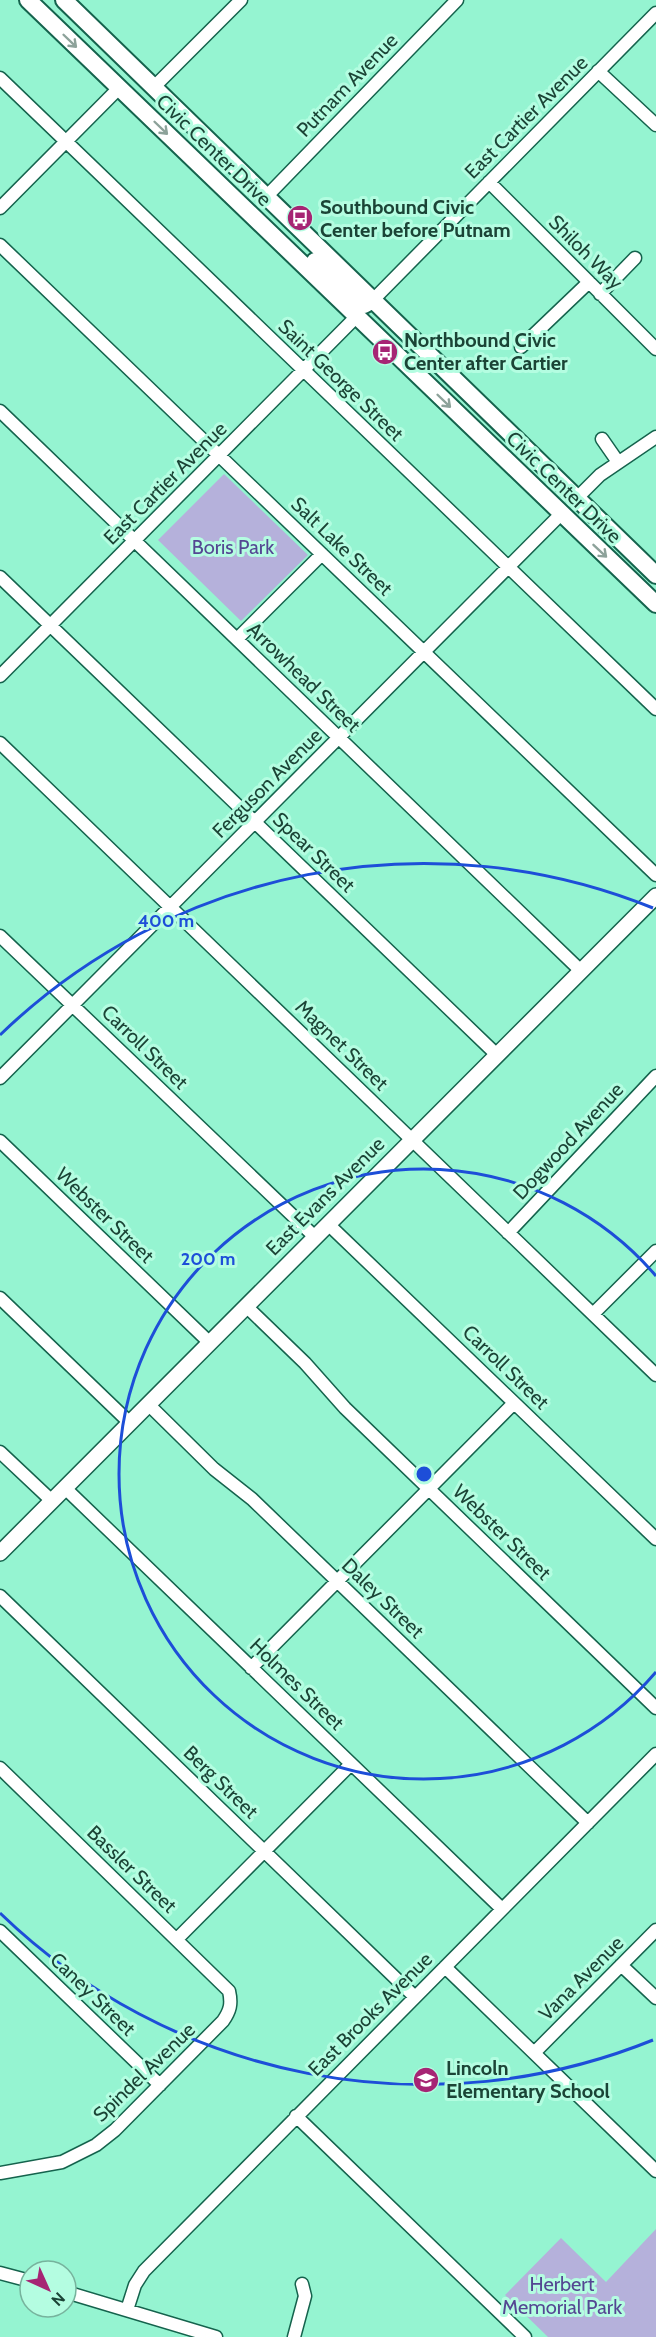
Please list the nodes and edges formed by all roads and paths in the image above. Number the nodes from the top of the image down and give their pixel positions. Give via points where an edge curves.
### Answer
1 (28, 0) edge
2 (64, 0) edge
3 (241, 0) edge
4 (457, 0) edge
5 (656, 13) edge
6 (88, 58) junction
7 (598, 71) junction
8 (0, 78) edge
9 (119, 88) junction
10 (153, 88) junction
11 (656, 125) edge
12 (66, 142) junction
13 (489, 182) junction
14 (266, 197) junction
15 (0, 208) edge
16 (272, 235) junction
17 (0, 244) edge
18 (635, 258) dead end
19 (589, 282) junction
20 (600, 294) junction
21 (373, 300) junction
22 (357, 317) junction
23 (521, 347) dead end
24 (656, 349) edge
25 (304, 371) junction
26 (454, 380) junction
27 (0, 411) edge
28 (656, 438) edge
29 (602, 440) dead end
30 (220, 456) junction
31 (618, 462) junction
32 (507, 463) junction
33 (576, 499) junction
34 (561, 514) junction
35 (135, 541) junction
36 (626, 547) junction
37 (322, 554) junction
38 (508, 567) junction
39 (656, 575) edge
40 (0, 577) edge
41 (656, 604) edge
42 (51, 626) junction
43 (237, 639) junction
44 (424, 652) junction
45 (0, 676) edge
46 (656, 709) edge
47 (339, 738) junction
48 (0, 743) edge
49 (255, 822) junction
50 (656, 875) edge
51 (656, 896) edge
52 (170, 907) junction
53 (0, 936) edge
54 (581, 970) junction
55 (73, 1006) junction
56 (497, 1055) junction
57 (656, 1076) edge
58 (0, 1078) edge
59 (412, 1140) junction
60 (0, 1141) edge
61 (328, 1224) junction
62 (508, 1233) junction
63 (315, 1237) junction
64 (656, 1251) edge
65 (0, 1298) edge
66 (246, 1306) junction
67 (593, 1314) junction
68 (210, 1343) junction
69 (656, 1375) edge
70 (514, 1403) junction
71 (148, 1404) junction
72 (130, 1423) junction
73 (0, 1452) edge
74 (65, 1488) junction
75 (429, 1489) junction
76 (52, 1501) junction
77 (656, 1539) edge
78 (0, 1553) edge
79 (337, 1581) junction
80 (0, 1596) edge
81 (251, 1668) junction
82 (656, 1708) edge
83 (656, 1754) edge
84 (351, 1764) junction
85 (0, 1768) edge
86 (588, 1823) junction
87 (264, 1851) junction
88 (502, 1909) junction
89 (656, 1930) edge
90 (0, 1931) edge
91 (177, 1939) junction
92 (621, 1965) junction
93 (445, 1967) junction
94 (415, 1996) junction
95 (656, 1998) edge
96 (231, 2002) joint
97 (534, 2053) junction
98 (160, 2085) junction
99 (296, 2116) junction
100 (656, 2171) edge
101 (0, 2173) edge
102 (0, 2272) edge
103 (18, 2278) edge
104 (302, 2284) dead end
105 (78, 2296) edge
106 (127, 2310) junction
107 (216, 2337) edge
108 (294, 2337) edge
109 (525, 2337) edge

1 -> 6 main road, Civic Center Drive
2 - 10 main road, Civic Center Drive
3 - 10 street
4 - 14 street, Putnam Avenue
5 - 7 street, East Cartier Avenue
6 - 9 main road, Civic Center Drive
6 - 10 main road via 104,58 143,93
7 - 11 street
7 - 13 street, East Cartier Avenue
8 - 12 street, Saint George Street
9 - 12 street
9 -> 16 main road, Civic Center Drive
10 - 14 main road, Civic Center Drive
12 - 15 street
12 - 25 street, Saint George Street
13 - 19 street, Shiloh Way
13 - 21 street, East Cartier Avenue
14 - 21 main road, Civic Center Drive
16 - 21 main road via 290,238 359,302 364,305
16 - 22 main road, Civic Center Drive
17 - 30 street, Salt Lake Street
18 - 20 street
19 - 20 street, Shiloh Way
19 - 23 street
20 - 24 street, Shiloh Way
21 - 26 main road, Civic Center Drive
22 - 25 street, East Cartier Avenue
22 - 26 main road via 370,314 444,380
22 -> 32 main road, Civic Center Drive
25 - 30 street, East Cartier Avenue
25 - 38 street, Saint George Street
26 - 33 main road, Civic Center Drive
27 - 35 street, Arrowhead Street
28 - 31 street
29 - 31 street
30 - 35 street, East Cartier Avenue
30 - 37 street, Salt Lake Street
31 - 33 street
32 - 33 main road via 564,502
32 - 34 main road, Civic Center Drive
33 - 36 main road, Civic Center Drive
34 - 36 main road via 578,515
34 - 38 street, Ferguson Avenue
34 -> 41 main road, Civic Center Drive
35 - 42 street, East Cartier Avenue
35 - 43 street, Arrowhead Street
36 - 39 main road, Civic Center Drive
37 - 43 street
37 - 44 street, Salt Lake Street
38 - 44 street, Ferguson Avenue
38 - 46 street, Saint George Street
40 - 42 street, Spear Street
42 - 45 street, East Cartier Avenue
42 - 49 street, Spear Street
43 - 47 street, Arrowhead Street
44 - 47 street, Ferguson Avenue
44 - 50 street, Salt Lake Street
47 - 49 street, Ferguson Avenue
47 - 54 street, Arrowhead Street
48 - 52 street, Magnet Street
49 - 52 street, Ferguson Avenue
49 - 56 street, Spear Street
51 - 54 street, East Evans Avenue
52 - 55 street, Ferguson Avenue
52 - 59 street, Magnet Street
53 - 55 street, Carroll Street
54 - 56 street, East Evans Avenue
55 - 58 street, Ferguson Avenue
55 - 63 street, Carroll Street
56 - 59 street, East Evans Avenue
57 - 62 street, Dogwood Avenue
59 - 61 street, East Evans Avenue
59 - 62 street, Magnet Street
60 - 68 street, Webster Street
61 - 63 street, East Evans Avenue
61 - 70 street, Carroll Street
62 - 67 street, Magnet Street
63 - 66 street, East Evans Avenue
64 - 67 street
65 - 72 street
66 - 68 street, East Evans Avenue
66 - 75 street, Webster Street
67 - 69 street, Magnet Street
68 - 71 street, East Evans Avenue
70 - 75 street
70 - 77 street, Carroll Street
71 - 72 street, East Evans Avenue
71 - 79 street, Daley Street
72 - 74 street, East Evans Avenue
73 - 76 street
74 - 76 street, East Evans Avenue
74 - 81 street, Holmes Street
75 - 79 street
75 - 82 street, Webster Street
76 - 78 street, East Evans Avenue
79 - 81 street
79 - 86 street, Daley Street
80 - 87 street, Berg Street
81 - 84 street, Holmes Street
83 - 86 street, East Brooks Avenue
84 - 87 street
84 - 88 street, Holmes Street
85 - 91 street, Bassler Street
86 - 88 street, East Brooks Avenue
87 - 91 street
87 - 94 street, Berg Street
88 - 93 street, East Brooks Avenue
89 - 92 street, Vana Avenue
90 - 98 street, Caney Street
91 - 96 street, Bassler Street via 229,1991
92 - 95 street
92 - 97 street, Vana Avenue
93 - 94 street, East Brooks Avenue
93 - 97 street
94 - 99 street, East Brooks Avenue
96 - 98 street, Spindel Avenue via 223,2021
97 - 100 street
98 - 101 street, Spindel Avenue via 96,2145 62,2162
99 - 106 street, East Brooks Avenue via 144,2271
99 - 109 street
102 - 103 street
104 - 108 street via 305,2296
105 - 106 street
106 - 107 street

